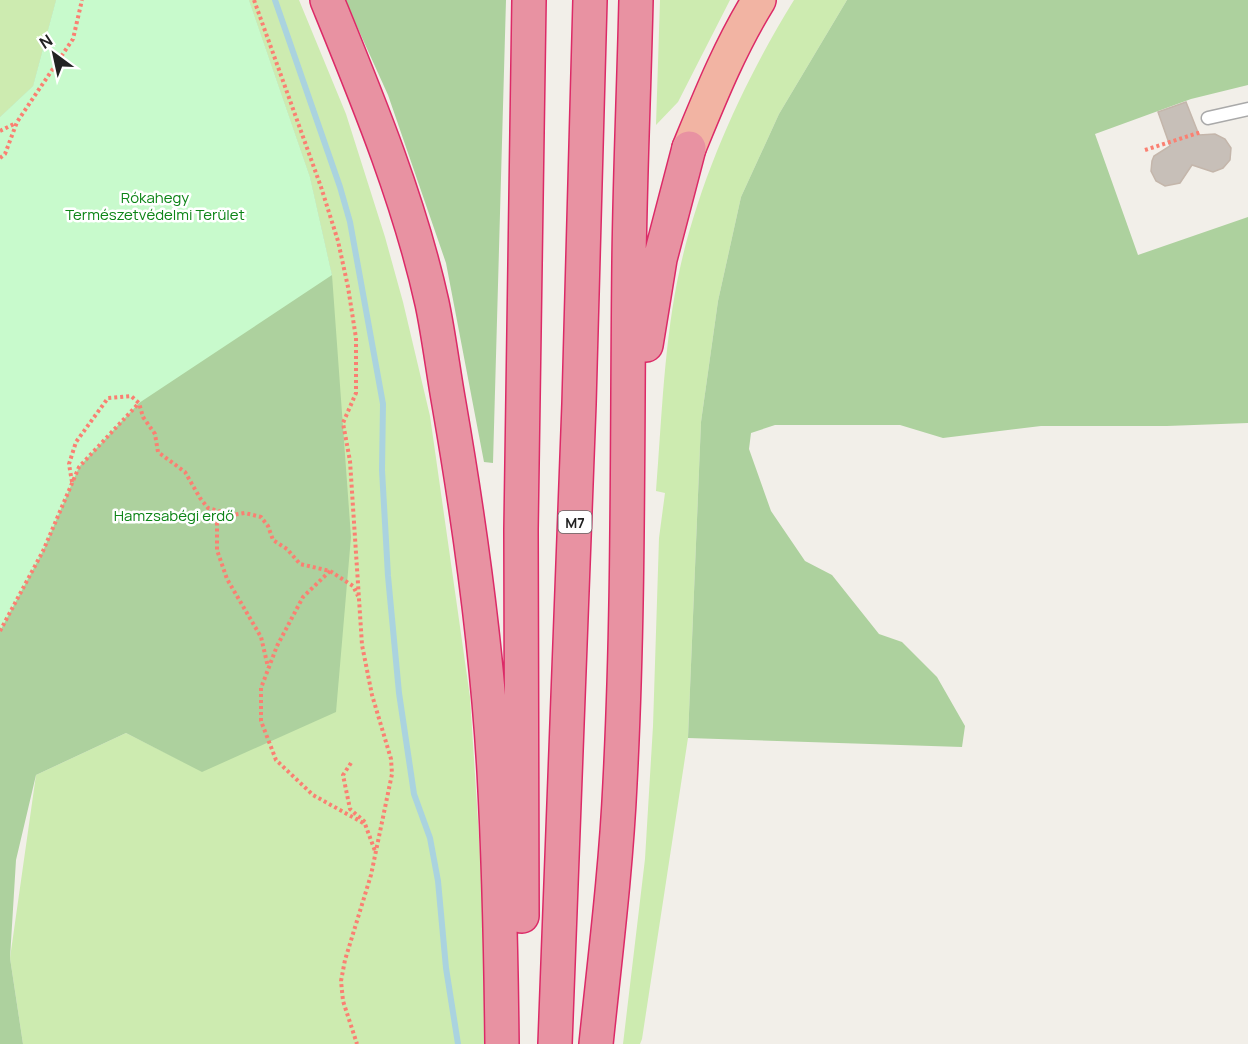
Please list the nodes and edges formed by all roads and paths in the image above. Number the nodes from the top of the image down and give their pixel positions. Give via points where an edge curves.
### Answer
1 (82, 0) edge
2 (254, 0) edge
3 (327, 0) edge
4 (529, 0) edge
5 (590, 0) edge
6 (636, 0) edge
7 (759, 0) edge
8 (1248, 109) edge
9 (1221, 115) junction
10 (1208, 118) dead end
11 (17, 122) junction
12 (0, 130) edge
13 (1144, 150) dead end
14 (0, 158) edge
15 (139, 403) junction
16 (72, 482) junction
17 (223, 512) junction
18 (330, 571) junction
19 (627, 598) junction
20 (360, 600) junction
21 (0, 631) edge
22 (269, 668) junction
23 (351, 763) dead end
24 (366, 822) dead end
25 (375, 851) junction
26 (357, 1044) edge
27 (502, 1044) edge
28 (522, 1044) edge
29 (555, 1044) edge
30 (596, 1044) edge

1 - 11 path via 74,39
2 - 20 path via 321,188 348,288 356,338 356,393 343,423 350,461
3 - 27 highway via 405,206 432,303 467,506 494,768
4 - 28 highway via 521,530
5 - 29 highway, M7
6 - 19 highway via 629,261
7 - 19 highway via 718,76 689,148 660,260 641,382
8 - 9 lane
9 - 10 lane
9 - 13 path via 1214,128
11 - 12 path
11 - 14 path
15 - 16 path via 79,467
15 - 16 path via 131,396 108,398 76,442 69,464
15 - 17 path via 155,434 158,452 184,472 208,508
16 - 21 path via 43,551
17 - 18 path via 261,517 273,540 300,564
17 - 22 path via 217,523 217,550 227,579 261,637
18 - 20 path via 353,586
18 - 22 path via 303,597
19 - 30 highway via 620,785
20 - 25 path via 365,667 392,774
22 - 25 path via 261,688 261,721 276,760 313,795 365,824
23 - 24 path via 343,775 350,809
25 - 26 path via 341,981

